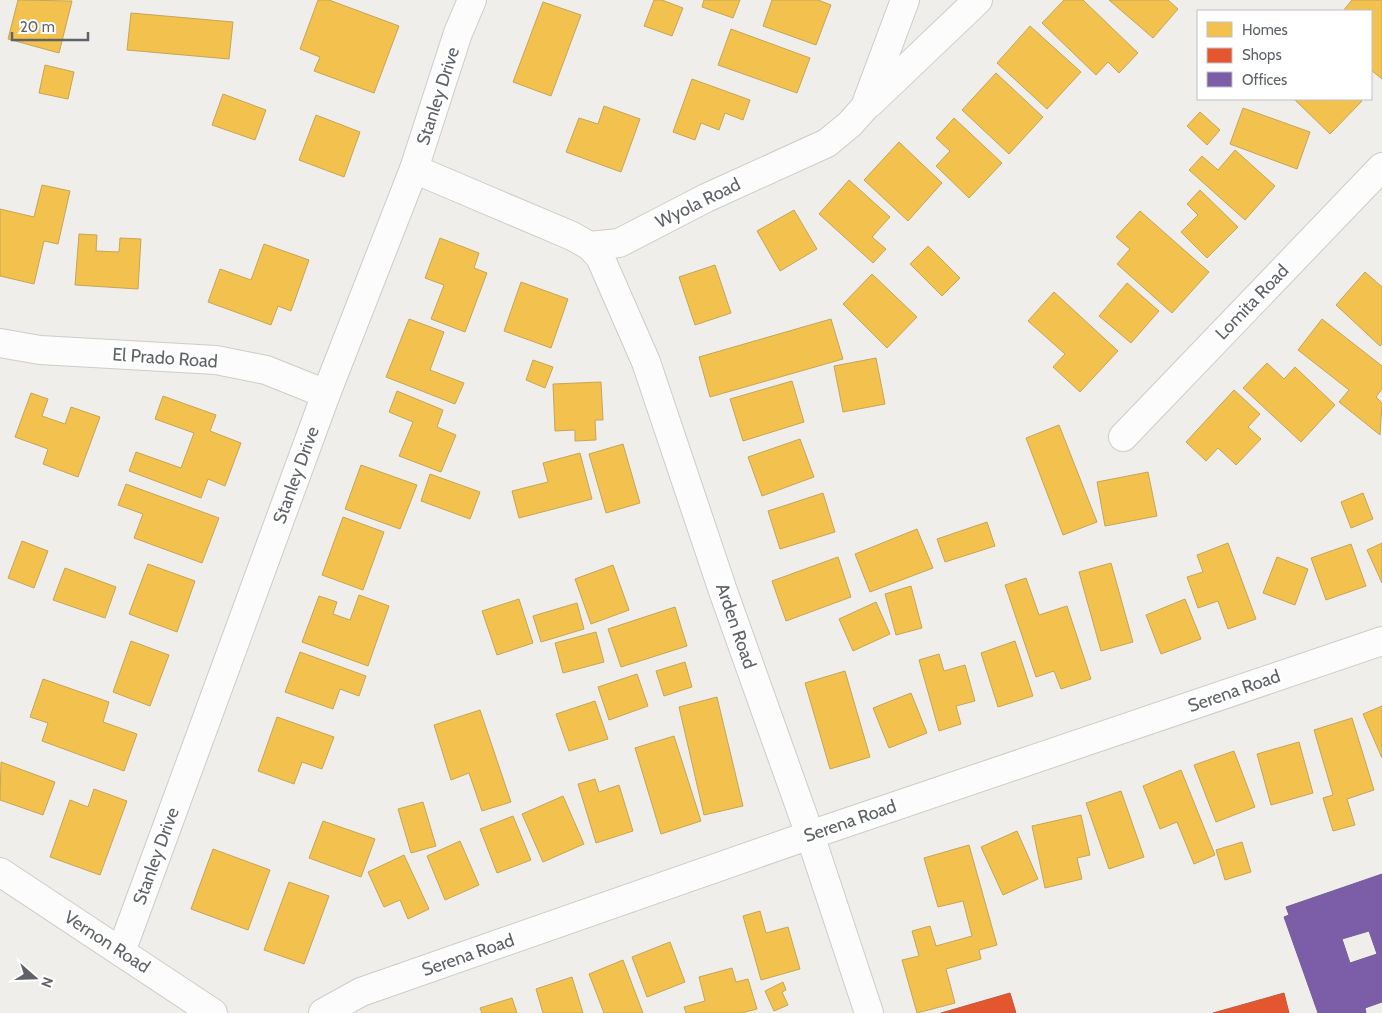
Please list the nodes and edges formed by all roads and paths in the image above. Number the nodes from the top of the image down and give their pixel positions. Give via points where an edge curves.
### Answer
1 (472, 0) edge
2 (905, 0) edge
3 (978, 0) edge
4 (865, 107) junction
5 (1382, 167) edge
6 (414, 169) junction
7 (590, 246) junction
8 (0, 343) edge
9 (326, 394) junction
10 (1122, 437) dead end
11 (1382, 641) edge
12 (810, 835) junction
13 (0, 872) edge
14 (121, 952) junction
15 (213, 1013) edge
16 (323, 1013) edge
17 (870, 1013) edge

1 - 6 street, Stanley Drive via 458,33
2 - 4 street, Wyola Road
3 - 4 street
4 - 7 street, Wyola Road via 827,142 619,243
5 - 10 street, Lomita Road
6 - 7 street
6 - 9 street, Stanley Drive
7 - 12 street, Arden Road via 600,258 646,362
8 - 9 street, El Prado Road via 40,350 216,360 266,370
9 - 14 street, Stanley Drive
11 - 12 street, Serena Road
12 - 16 street, Serena Road via 361,992
12 - 17 street, Arden Road
13 - 14 street, Vernon Road
14 - 15 street, Vernon Road

